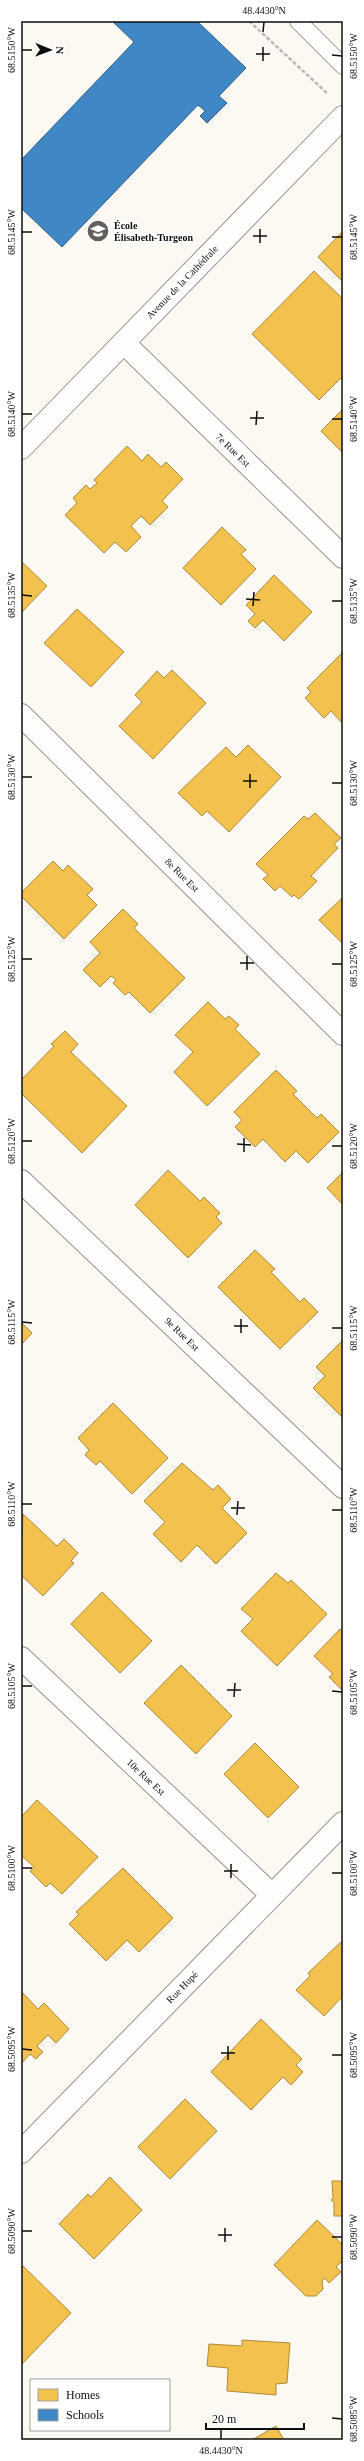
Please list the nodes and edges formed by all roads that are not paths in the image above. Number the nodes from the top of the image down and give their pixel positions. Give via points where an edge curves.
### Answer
1 (298, 21) edge
2 (343, 66) edge
3 (343, 117) edge
4 (124, 343) junction
5 (21, 448) edge
6 (343, 558) edge
7 (21, 716) edge
8 (343, 1034) edge
9 (21, 1181) edge
10 (343, 1487) edge
11 (21, 1658) edge
12 (343, 1823) edge
13 (272, 1895) junction
14 (21, 2152) edge

1 - 2 lane
3 - 4 street, Avenue de la Cathédrale
4 - 5 street, Avenue de la Cathédrale
4 - 6 street, 7e Rue Est
7 - 8 street, 8e Rue Est
9 - 10 street, 9e Rue Est
11 - 13 street, 10e Rue Est
12 - 13 street, Rue Hupé
13 - 14 street, Rue Hupé

